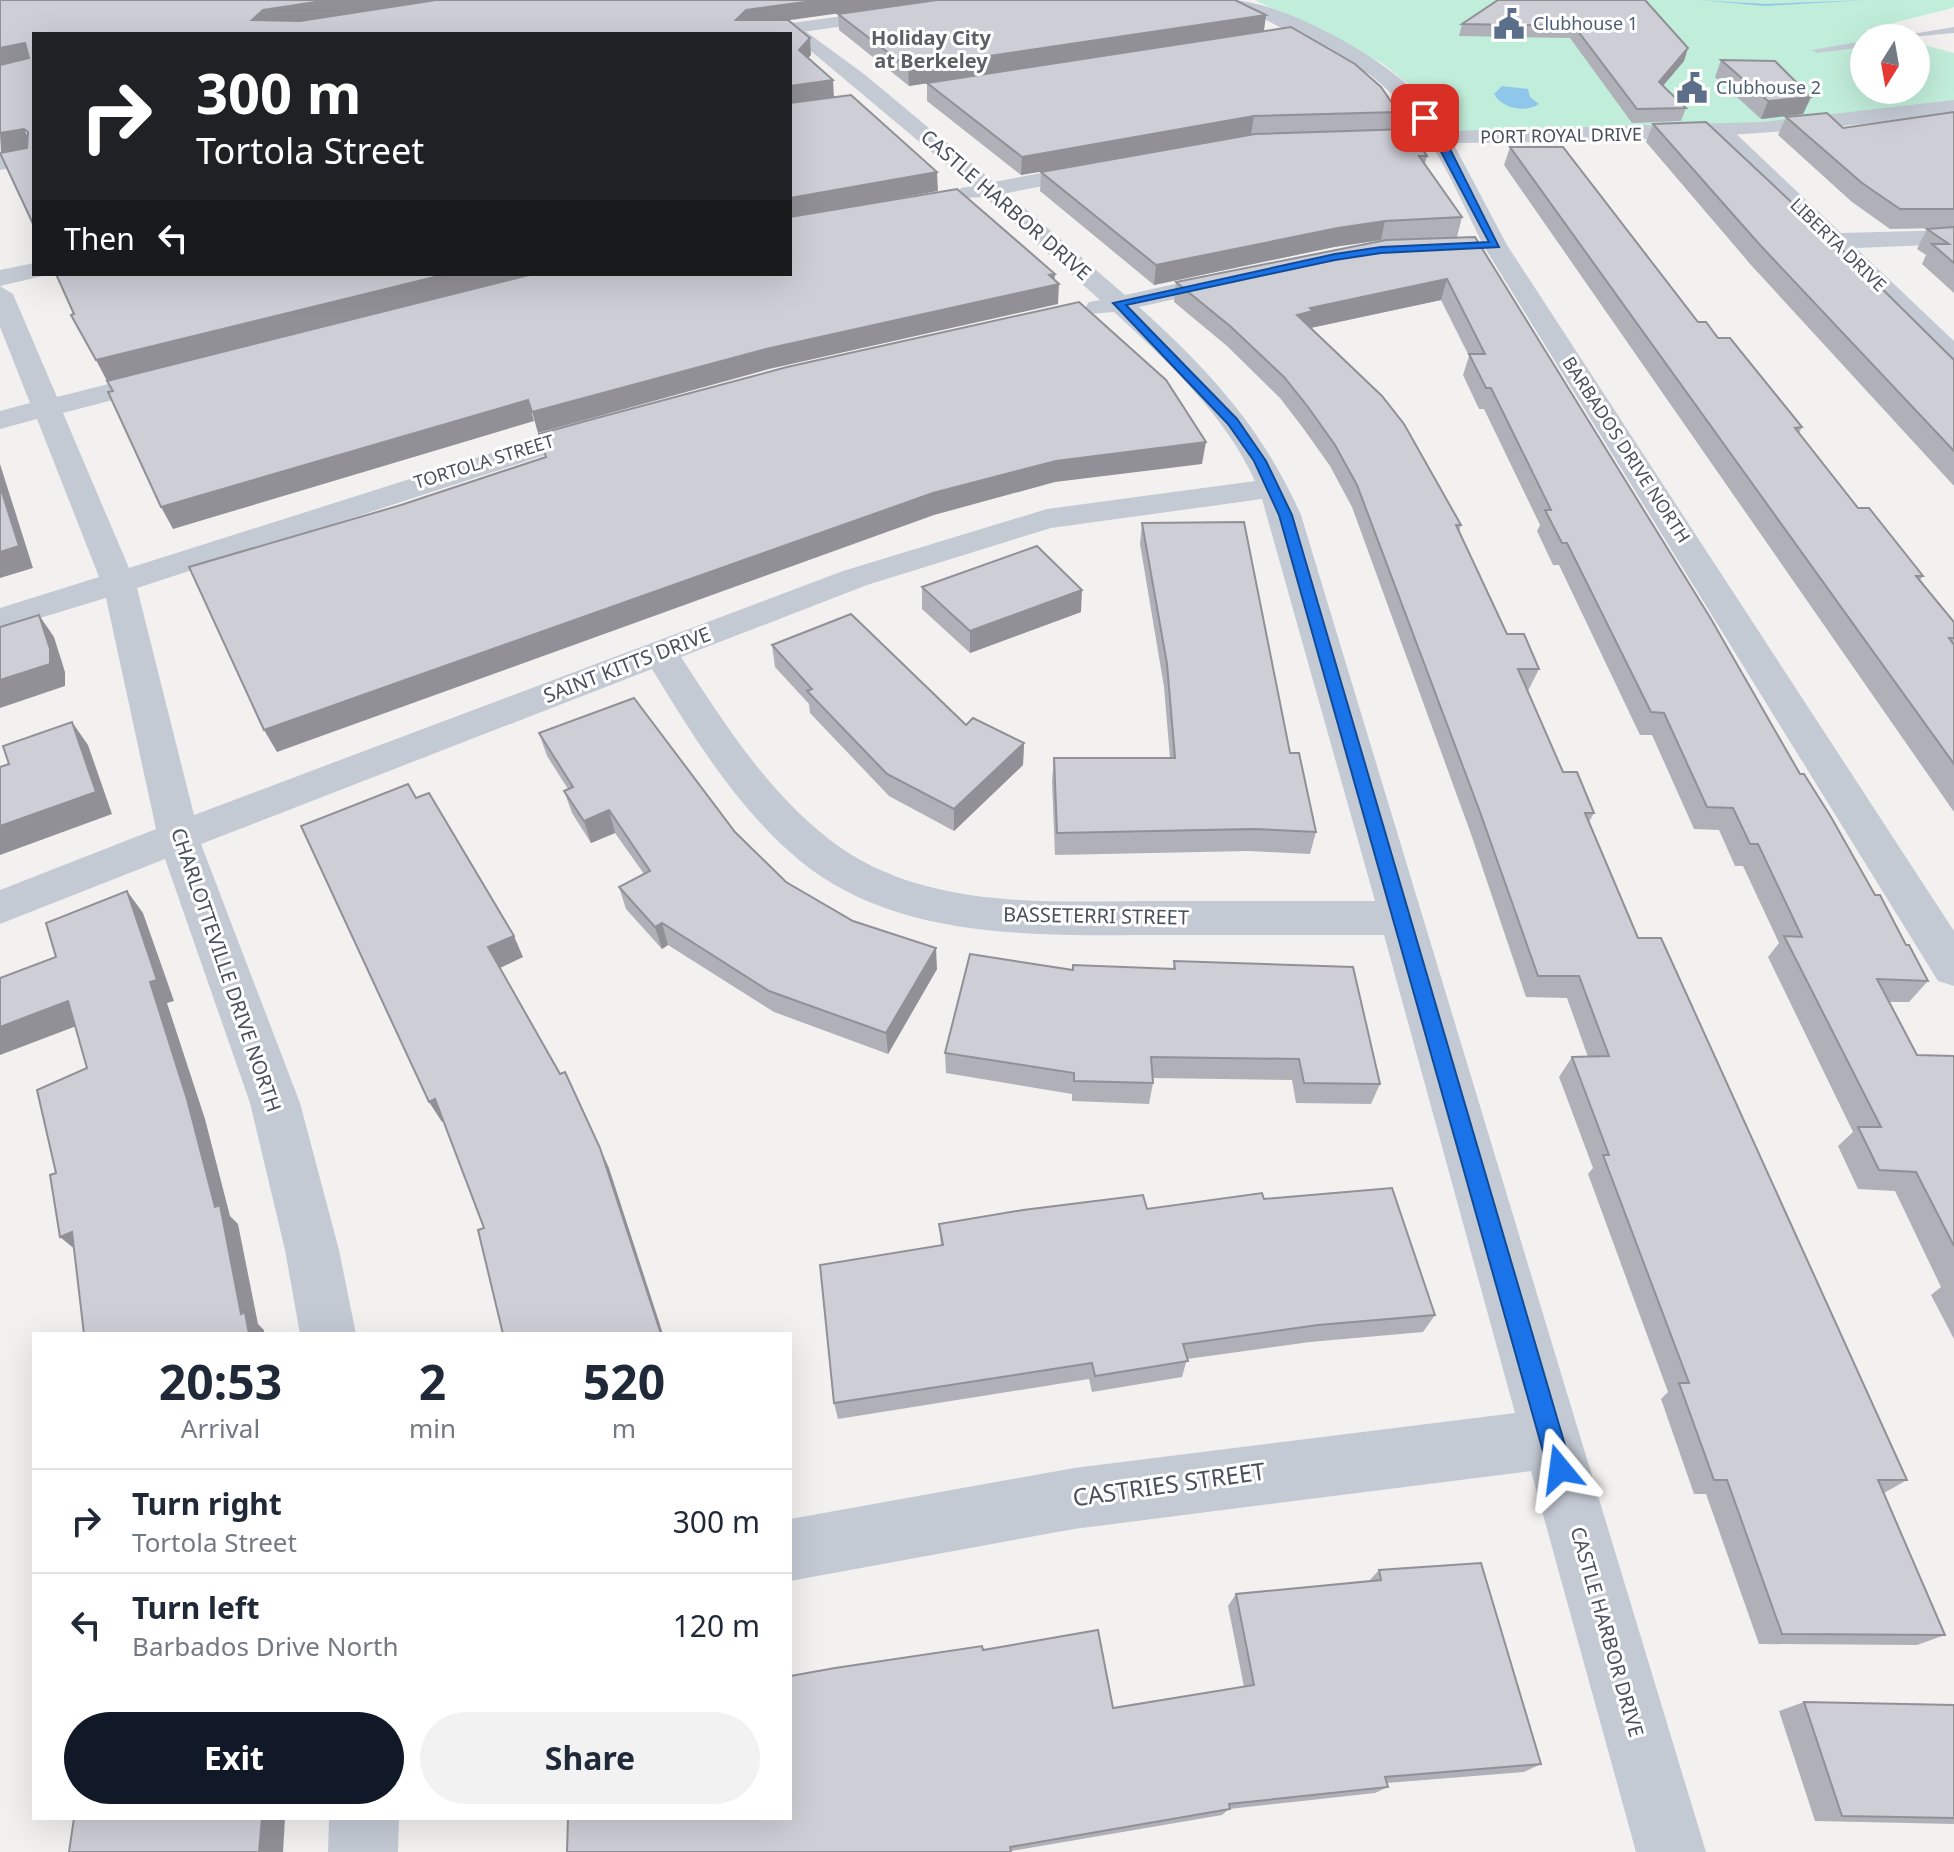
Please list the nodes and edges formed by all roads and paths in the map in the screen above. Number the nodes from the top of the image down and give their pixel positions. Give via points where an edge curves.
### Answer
1 (994, 0) edge
2 (1237, 0) edge
3 (793, 27) junction
4 (1954, 30) edge
5 (762, 32) edge
6 (1306, 33) junction
7 (1930, 34) edge
8 (1276, 37) edge
9 (1850, 46) edge
10 (1817, 50) dead end
11 (1954, 106) edge
12 (1724, 133) junction
13 (1440, 137) junction
14 (1329, 138) edge
15 (32, 157) edge
16 (0, 163) edge
17 (1120, 165) edge
18 (989, 189) junction
19 (943, 198) edge
20 (1954, 237) edge
21 (1834, 241) junction
22 (32, 271) edge
23 (1258, 274) edge
24 (0, 278) edge
25 (0, 294) edge
26 (1119, 303) junction
27 (1072, 313) edge
28 (1954, 356) edge
29 (183, 373) edge
30 (47, 409) junction
31 (628, 419) edge
32 (0, 420) edge
33 (1273, 488) junction
34 (119, 584) junction
35 (0, 619) edge
36 (660, 652) junction
37 (178, 837) junction
38 (0, 908) edge
39 (1404, 918) junction
40 (1954, 968) edge
41 (328, 1332) edge
42 (1551, 1439) junction
43 (792, 1550) edge
44 (364, 1820) edge
45 (363, 1852) edge
46 (1671, 1852) edge

1 - 3 street
2 - 6 street, BARBADOS DRIVE NORTH
3 - 5 street
3 - 18 street, CASTLE HARBOR DRIVE
4 - 7 lane
6 - 8 street
6 - 13 street, BARBADOS DRIVE NORTH via 1388,80 1411,99
9 - 10 lane
11 - 12 street, PORT ROYAL DRIVE
12 - 13 street, PORT ROYAL DRIVE
12 - 21 street, LIBERTA DRIVE
13 - 14 street, PORT ROYAL DRIVE
13 - 40 street, BARBADOS DRIVE NORTH via 1481,245
15 - 16 street
17 - 18 street
18 - 19 street
18 - 26 street, CASTLE HARBOR DRIVE
20 - 21 street
21 - 28 street, LIBERTA DRIVE
22 - 24 street
23 - 26 street
25 - 30 street, CHARLOTTEVILLE DRIVE NORTH
26 - 27 street
26 - 33 street, CASTLE HARBOR DRIVE via 1233,421
29 - 30 street
30 - 32 street
30 - 34 street, CHARLOTTEVILLE DRIVE NORTH
31 - 34 street, TORTOLA STREET via 439,474
33 - 36 street, SAINT KITTS DRIVE via 1047,519 855,578
33 - 39 street, CASTLE HARBOR DRIVE
34 - 35 street, TORTOLA STREET
34 - 37 street, CHARLOTTEVILLE DRIVE NORTH
36 - 37 street, SAINT KITTS DRIVE
36 - 39 street, BASSETERRI STREET via 733,768 793,832 840,869 892,893 1029,918
37 - 38 street, SAINT KITTS DRIVE
37 - 41 street, CHARLOTTEVILLE DRIVE NORTH via 275,1103
39 - 42 street, CASTLE HARBOR DRIVE
42 - 43 street, CASTRIES STREET via 1229,1474 899,1527
42 - 46 street, CASTLE HARBOR DRIVE
44 - 45 street

